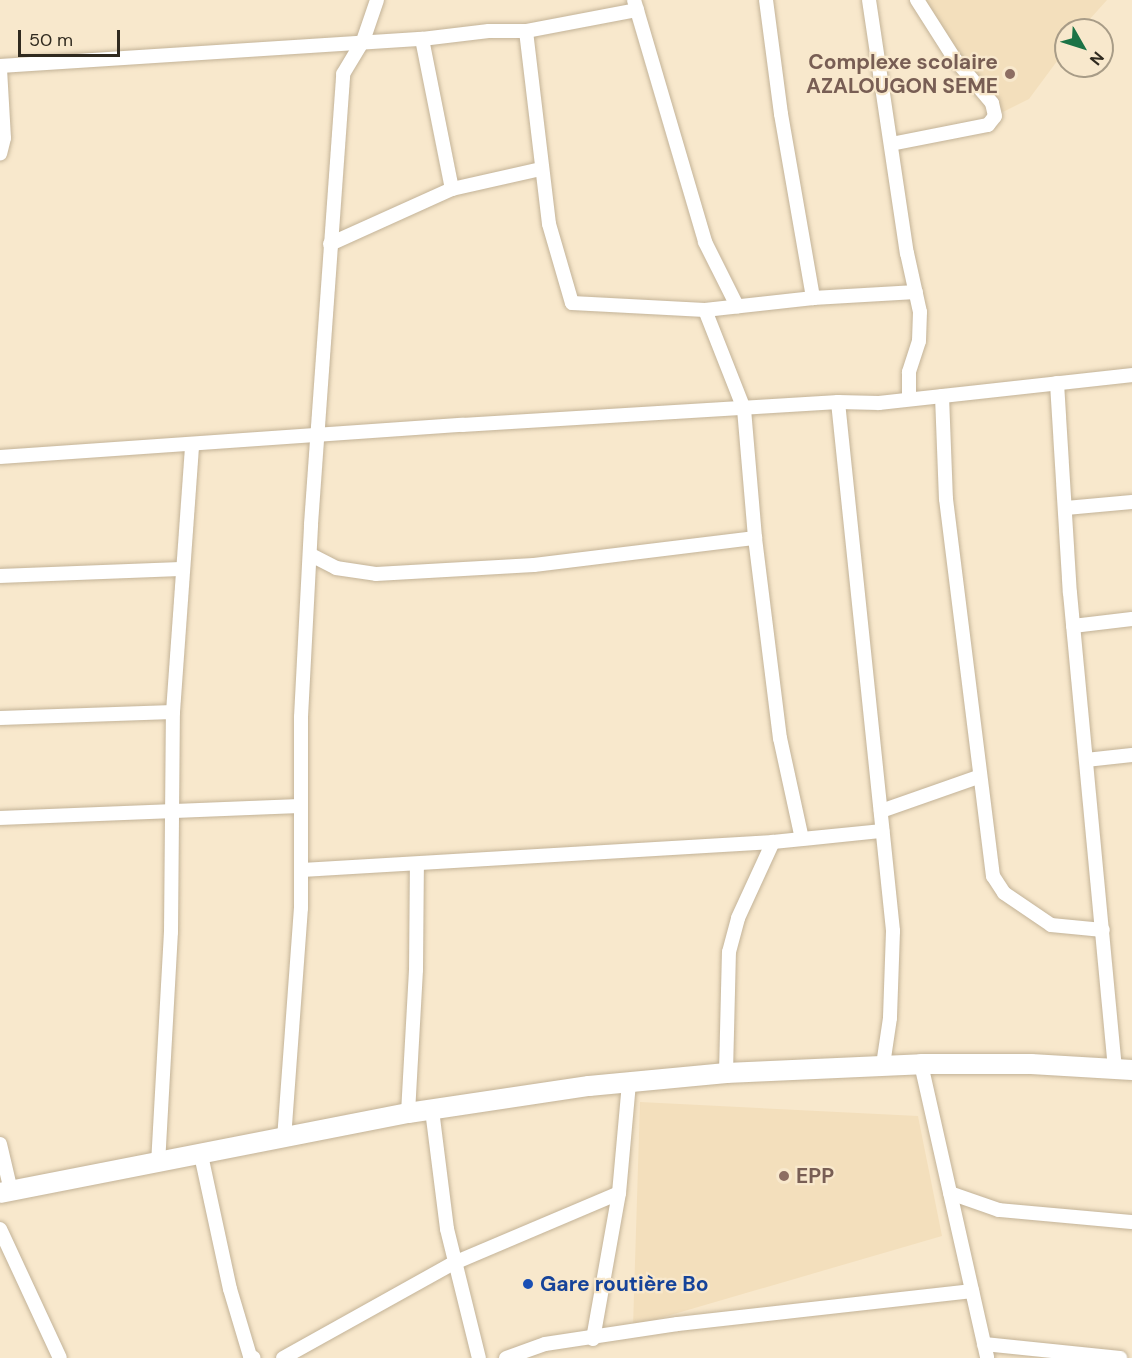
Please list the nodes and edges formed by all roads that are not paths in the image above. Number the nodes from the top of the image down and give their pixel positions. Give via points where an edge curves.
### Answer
1 (377, 0) edge
2 (766, 0) edge
3 (869, 0) edge
4 (917, 0) edge
5 (635, 5) edge
6 (526, 31) junction
7 (422, 39) junction
8 (363, 41) junction
9 (0, 67) edge
10 (891, 144) junction
11 (0, 154) edge
12 (541, 169) junction
13 (452, 189) junction
14 (330, 244) junction
15 (916, 292) junction
16 (813, 298) junction
17 (737, 306) junction
18 (705, 310) junction
19 (1132, 375) edge
20 (1057, 383) junction
21 (942, 396) junction
22 (909, 399) junction
23 (838, 402) junction
24 (744, 409) junction
25 (320, 436) junction
26 (192, 445) junction
27 (0, 457) edge
28 (1132, 502) edge
29 (1066, 508) junction
30 (755, 538) junction
31 (311, 555) junction
32 (180, 569) junction
33 (0, 576) edge
34 (1132, 619) edge
35 (1073, 626) junction
36 (174, 712) junction
37 (0, 718) edge
38 (1132, 755) edge
39 (1086, 760) junction
40 (978, 777) junction
41 (299, 806) junction
42 (174, 810) junction
43 (881, 811) junction
44 (0, 818) edge
45 (882, 831) junction
46 (802, 839) junction
47 (773, 842) junction
48 (417, 864) junction
49 (302, 870) junction
50 (1103, 930) junction
51 (921, 1064) junction
52 (883, 1065) junction
53 (1123, 1069) edge
54 (726, 1073) junction
55 (629, 1083) junction
56 (432, 1110) junction
57 (408, 1113) junction
58 (284, 1138) junction
59 (0, 1144) edge
60 (201, 1155) junction
61 (158, 1164) junction
62 (6, 1192) edge
63 (619, 1193) junction
64 (950, 1193) junction
65 (1132, 1222) edge
66 (0, 1229) edge
67 (454, 1263) junction
68 (972, 1291) junction
69 (593, 1339) junction
70 (984, 1344) junction
71 (60, 1358) edge
72 (254, 1358) edge
73 (283, 1358) edge
74 (479, 1358) edge
75 (506, 1358) edge
76 (987, 1358) edge
77 (1120, 1358) edge

1 - 8 street
2 - 16 street via 780,114
3 - 10 street
4 - 10 street via 954,58 992,103 995,116 988,125
5 - 6 street
5 - 17 street via 705,242
6 - 7 street
6 - 12 street
7 - 8 street
7 - 13 street
8 - 9 street
8 - 14 street via 343,74
9 - 11 street via 4,138
10 - 15 street
12 - 13 street
12 - 18 street via 549,224 572,303
13 - 14 street
14 - 25 street
15 - 16 street
15 - 22 street via 919,342 909,372
16 - 17 street
17 - 18 street
18 - 24 street
19 - 20 street
20 - 21 street
20 - 29 street
21 - 22 street
21 - 40 street via 946,499
22 - 23 street
23 - 24 street
23 - 43 street
24 - 25 street
24 - 30 street
25 - 26 street
25 - 31 street
26 - 27 street
26 - 32 street
28 - 29 street
29 - 35 street
30 - 31 street via 534,565 376,574 336,568
30 - 46 street via 780,738
31 - 41 street
32 - 33 street
32 - 36 street
34 - 35 street
35 - 39 street
36 - 37 street
36 - 42 street
38 - 39 street
39 - 50 street
40 - 43 street
40 - 50 street via 988,854 997,886 1051,925
41 - 42 street
41 - 49 street
42 - 44 street
42 - 61 street
43 - 45 street
45 - 46 street
45 - 52 street via 893,970
46 - 47 street
47 - 48 street
47 - 54 street via 738,918 729,952
48 - 49 street
48 - 57 street
49 - 58 street
50 - 53 street
51 - 52 main road
51 - 53 main road
51 - 64 street
52 - 54 main road
54 - 55 main road
55 - 56 main road
55 - 63 street
56 - 57 main road
56 - 67 street
57 - 58 main road
58 - 60 main road
59 - 62 street
60 - 61 main road
60 - 72 street via 230,1289 250,1356
61 - 62 main road
63 - 67 street
63 - 69 street
64 - 65 street via 999,1210
64 - 68 street
66 - 71 street
67 - 73 street
67 - 74 street
68 - 69 street via 786,1309
68 - 70 street
69 - 75 street via 545,1344
70 - 76 street
70 - 77 street

